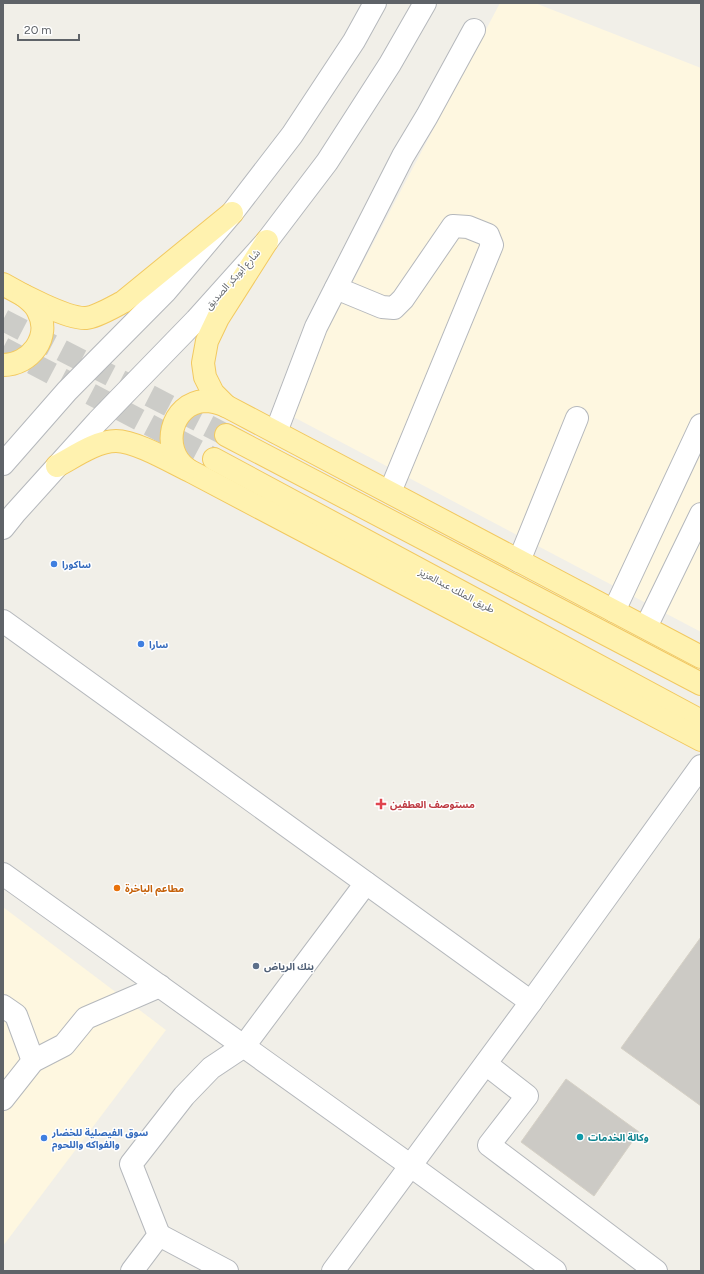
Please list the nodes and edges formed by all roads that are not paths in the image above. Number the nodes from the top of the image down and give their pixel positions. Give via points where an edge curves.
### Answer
1 (375, 3) edge
2 (425, 3) edge
3 (474, 30) dead end
4 (232, 212) junction
5 (267, 241) junction
6 (3, 284) edge
7 (336, 288) junction
8 (22, 295) junction
9 (3, 365) edge
10 (226, 406) junction
11 (577, 418) dead end
12 (701, 425) edge
13 (276, 432) junction
14 (226, 435) tunnel mouth
15 (214, 459) tunnel mouth
16 (3, 464) edge
17 (57, 466) junction
18 (192, 472) junction
19 (390, 492) junction
20 (701, 514) edge
21 (3, 528) edge
22 (519, 560) junction
23 (614, 611) junction
24 (3, 621) edge
25 (646, 628) junction
26 (701, 657) edge
27 (701, 684) edge
28 (701, 721) edge
29 (701, 740) edge
30 (701, 766) edge
31 (3, 874) edge
32 (366, 883) junction
33 (160, 986) junction
34 (532, 1002) junction
35 (3, 1006) edge
36 (244, 1046) junction
37 (33, 1060) junction
38 (486, 1064) junction
39 (3, 1099) edge
40 (411, 1166) junction
41 (159, 1235) junction
42 (132, 1271) edge
43 (227, 1271) edge
44 (333, 1271) edge
45 (555, 1271) edge
46 (656, 1271) edge

1 - 4 street via 354,41 292,135
2 - 5 street, شارع أبوبكر الصديق via 390,64 327,162
3 - 7 street via 403,156
4 - 8 main road via 123,302 103,312 87,318 73,317
4 - 16 street via 166,291 67,391
5 - 10 main road via 218,318 207,341 203,363 204,376 213,393
5 - 17 street, شارع أبوبكر الصديق
6 - 8 main road
7 - 13 street via 316,327
7 - 19 street via 382,307 394,308 403,299 453,226 468,227 488,235 492,245
8 - 9 main road via 32,302 39,312 42,323 38,346 31,355 21,361
10 - 13 main road
10 - 18 main road via 204,401 193,404 176,420 171,431 171,444 182,465
11 - 22 street
12 - 23 street
13 - 19 main road
14 - 27 main road
15 - 28 main road, طريق الملك عبدالعزيز
17 - 18 main road via 88,448 116,441 134,444
17 - 21 street, شارع أبوبكر الصديق
18 - 29 main road
19 - 22 main road
20 - 25 street
22 - 23 main road
23 - 25 main road
24 - 32 street
25 - 26 main road
30 - 34 street
31 - 33 street
32 - 34 street
32 - 36 street
33 - 36 street
33 - 37 street via 86,1018 64,1045
34 - 38 street
35 - 37 street via 16,1015
36 - 40 street
36 - 41 street via 211,1068 184,1096 130,1164
37 - 39 street
38 - 40 street
38 - 46 street via 527,1096 489,1144
40 - 44 street
40 - 45 street
41 - 42 street
41 - 43 street

